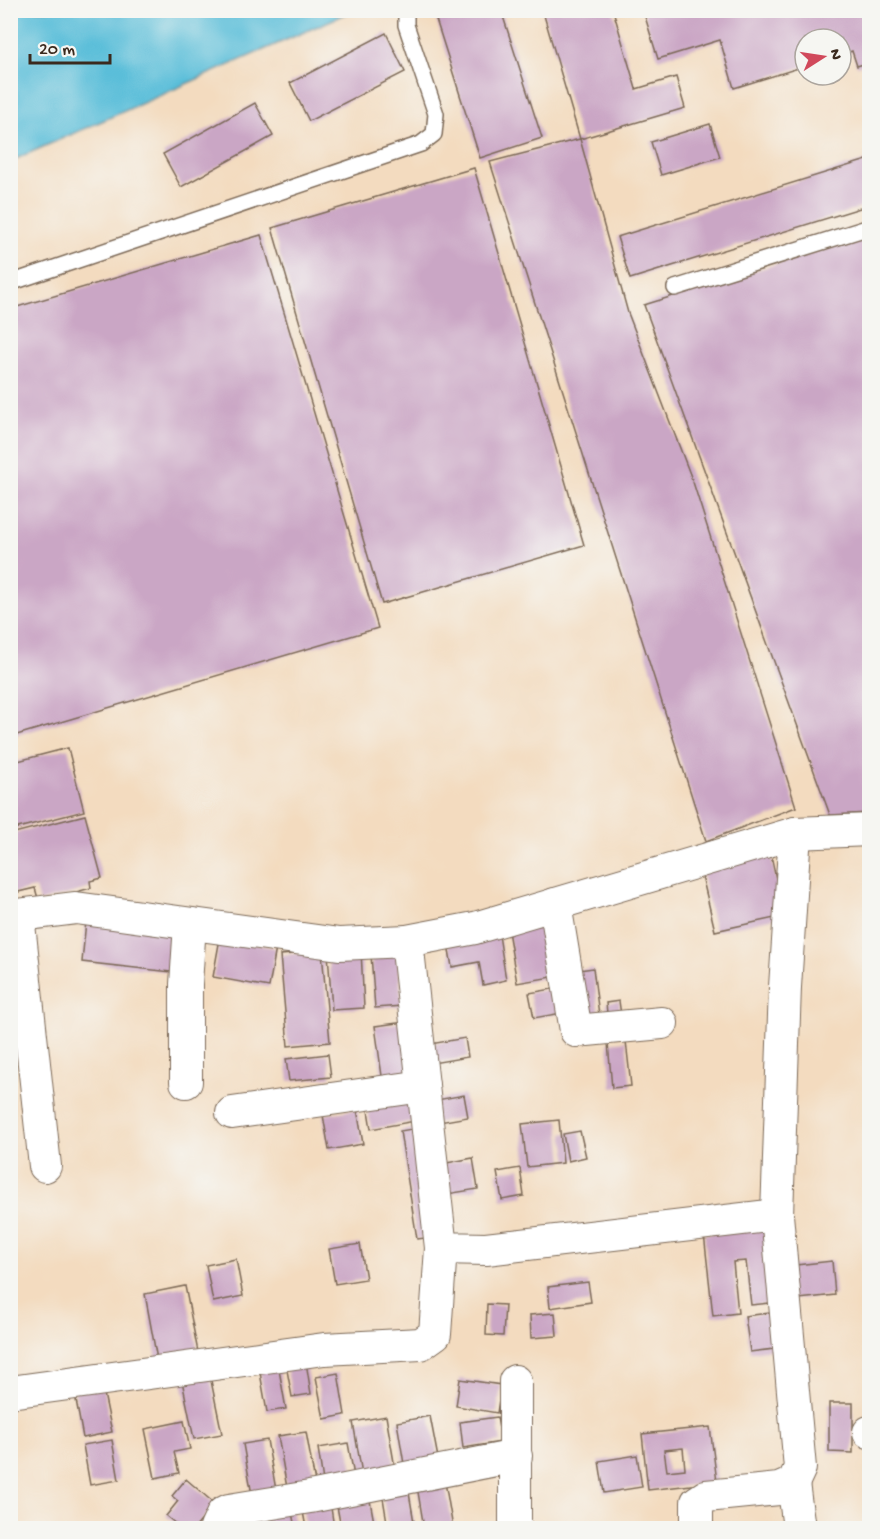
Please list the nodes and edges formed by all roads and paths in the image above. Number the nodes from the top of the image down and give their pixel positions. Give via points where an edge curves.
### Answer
1 (406, 10) edge
2 (870, 228) edge
3 (10, 283) edge
4 (675, 288) dead end
5 (870, 830) edge
6 (795, 833) junction
7 (555, 904) junction
8 (14, 916) edge
9 (190, 924) junction
10 (407, 940) junction
11 (662, 1023) dead end
12 (186, 1082) dead end
13 (423, 1086) junction
14 (232, 1113) dead end
15 (45, 1166) dead end
16 (777, 1215) junction
17 (441, 1248) junction
18 (515, 1381) dead end
19 (10, 1392) edge
20 (516, 1456) junction
21 (793, 1483) junction
22 (216, 1528) edge
23 (515, 1528) edge
24 (697, 1528) edge
25 (799, 1528) edge

1 - 3 lane via 406,25 435,114 434,134 421,144
2 - 4 lane
5 - 6 street
6 - 7 street
6 - 16 street
7 - 10 street via 475,928
7 - 11 street via 576,1031
8 - 9 street via 76,908
8 - 15 street
9 - 10 street via 339,944
9 - 12 street
10 - 13 street
13 - 14 street
13 - 17 street
16 - 17 street via 486,1250
16 - 21 street via 800,1468
17 - 19 street via 435,1334 421,1344 324,1349
18 - 20 street
20 - 22 street via 229,1510 223,1513
20 - 23 street
21 - 24 street via 780,1489 706,1496 697,1502
21 - 25 street

